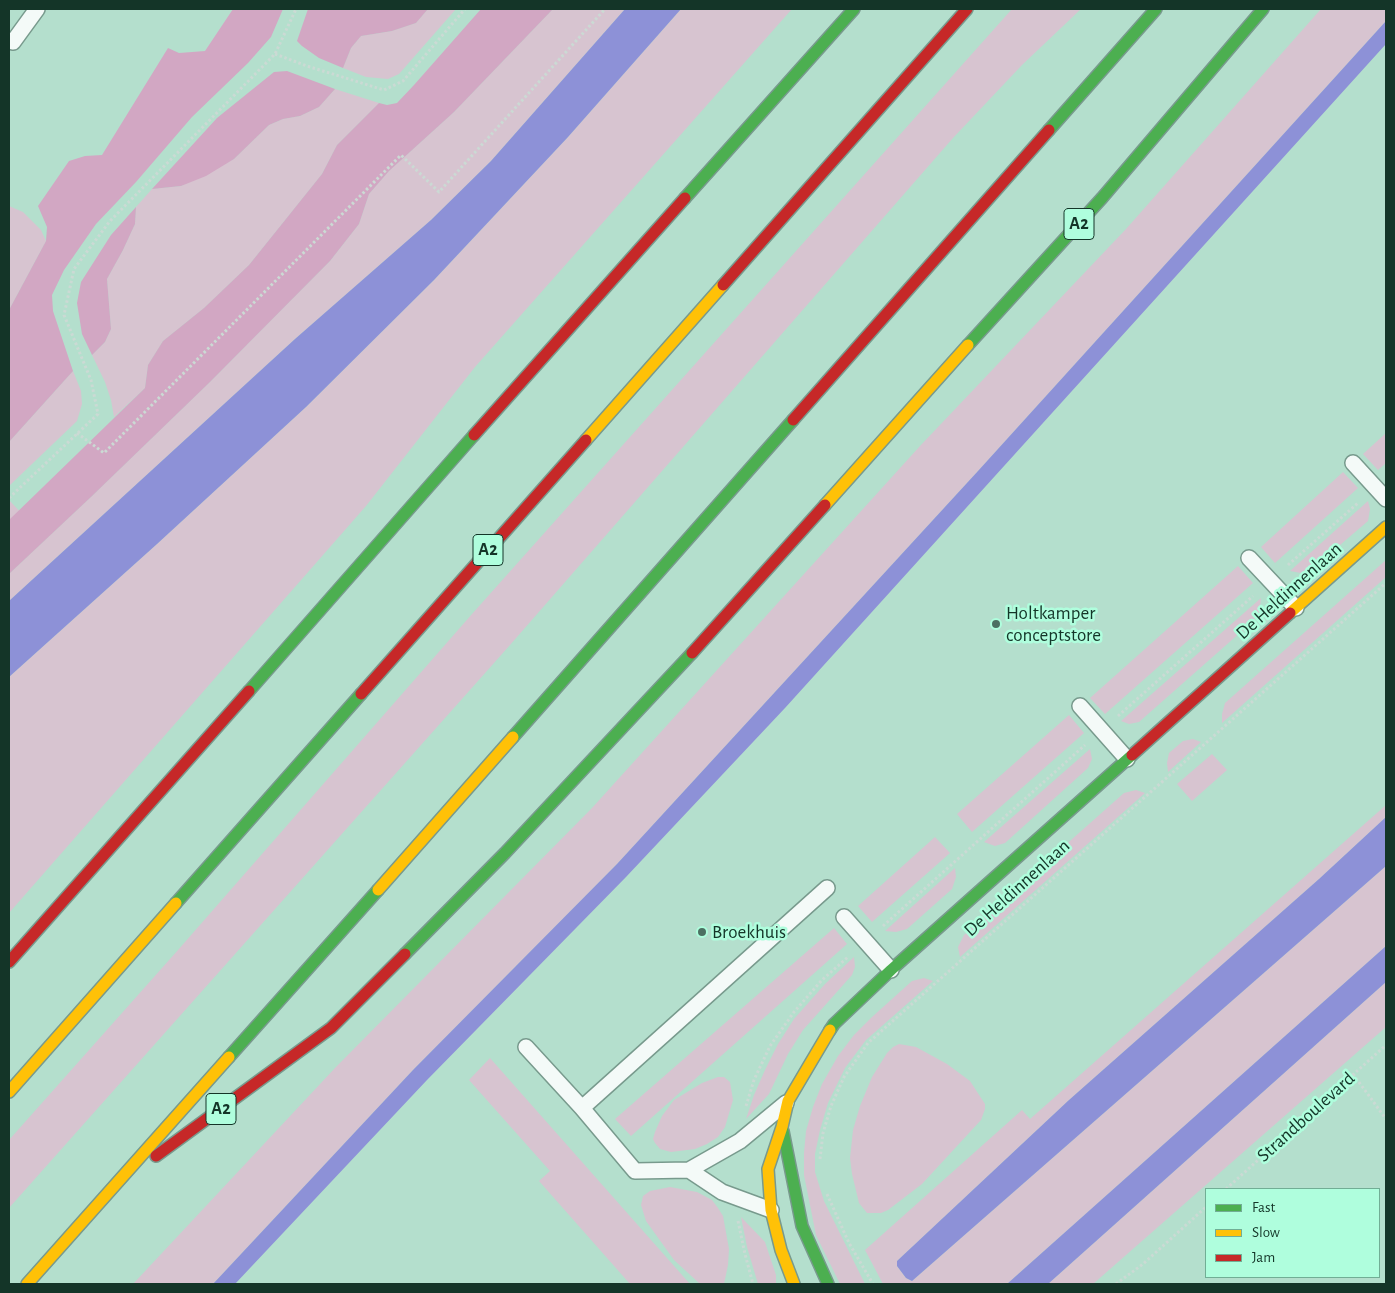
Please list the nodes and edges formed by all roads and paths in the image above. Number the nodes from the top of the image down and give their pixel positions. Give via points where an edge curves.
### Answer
1 (37, 9) edge
2 (296, 9) edge
3 (465, 9) edge
4 (605, 9) edge
5 (854, 9) edge
6 (967, 9) edge
7 (1156, 9) edge
8 (1263, 9) edge
9 (9, 41) edge
10 (275, 54) junction
11 (77, 433) junction
12 (1353, 463) dead end
13 (9, 498) edge
14 (1386, 500) edge
15 (1386, 528) edge
16 (1249, 558) dead end
17 (1386, 583) edge
18 (1296, 608) junction
19 (1080, 706) dead end
20 (1127, 759) junction
21 (828, 888) dead end
22 (844, 917) dead end
23 (9, 962) edge
24 (891, 970) junction
25 (1386, 1045) edge
26 (526, 1047) dead end
27 (1353, 1074) junction
28 (9, 1092) edge
29 (788, 1101) junction
30 (582, 1108) junction
31 (1386, 1119) edge
32 (782, 1127) junction
33 (820, 1166) dead end
34 (689, 1170) junction
35 (1227, 1188) edge
36 (111, 1189) junction
37 (826, 1191) dead end
38 (1205, 1208) edge
39 (771, 1210) junction
40 (27, 1284) edge
41 (794, 1284) edge
42 (828, 1284) edge
43 (873, 1284) edge
44 (1116, 1284) edge

1 - 9 lane via 13,42
2 - 10 path
3 - 10 path via 403,81 384,90
4 - 11 path via 440,192 401,155 104,453
5 - 23 main road
6 - 28 main road, A2
7 - 36 main road, A2
8 - 36 main road, A2 via 1102,198 718,625 505,853 331,1028
10 - 11 path via 110,221 74,269 64,315 91,380 98,414
11 - 13 path
12 - 14 lane
15 - 18 main road, De Heldinnenlaan
16 - 18 lane
17 - 33 path, De Heldinnenlaan via 868,1043 844,1077 831,1106 823,1133
18 - 20 main road, De Heldinnenlaan
19 - 20 lane
20 - 24 main road, De Heldinnenlaan
21 - 30 lane
22 - 24 lane
24 - 29 main road, De Heldinnenlaan via 834,1024
25 - 27 path, Strandboulevard
26 - 30 lane
27 - 31 path
27 - 35 path, Strandboulevard
29 - 32 main road, De Heldinnenlaan
29 - 34 lane via 740,1141
30 - 34 lane via 635,1171
32 - 39 main road, De Heldinnenlaan via 768,1169
32 - 42 main road, De Heldinnenlaan via 802,1226
34 - 39 lane via 722,1192
36 - 40 main road, A2
37 - 43 path via 848,1242
38 - 44 path
39 - 41 main road, De Heldinnenlaan

